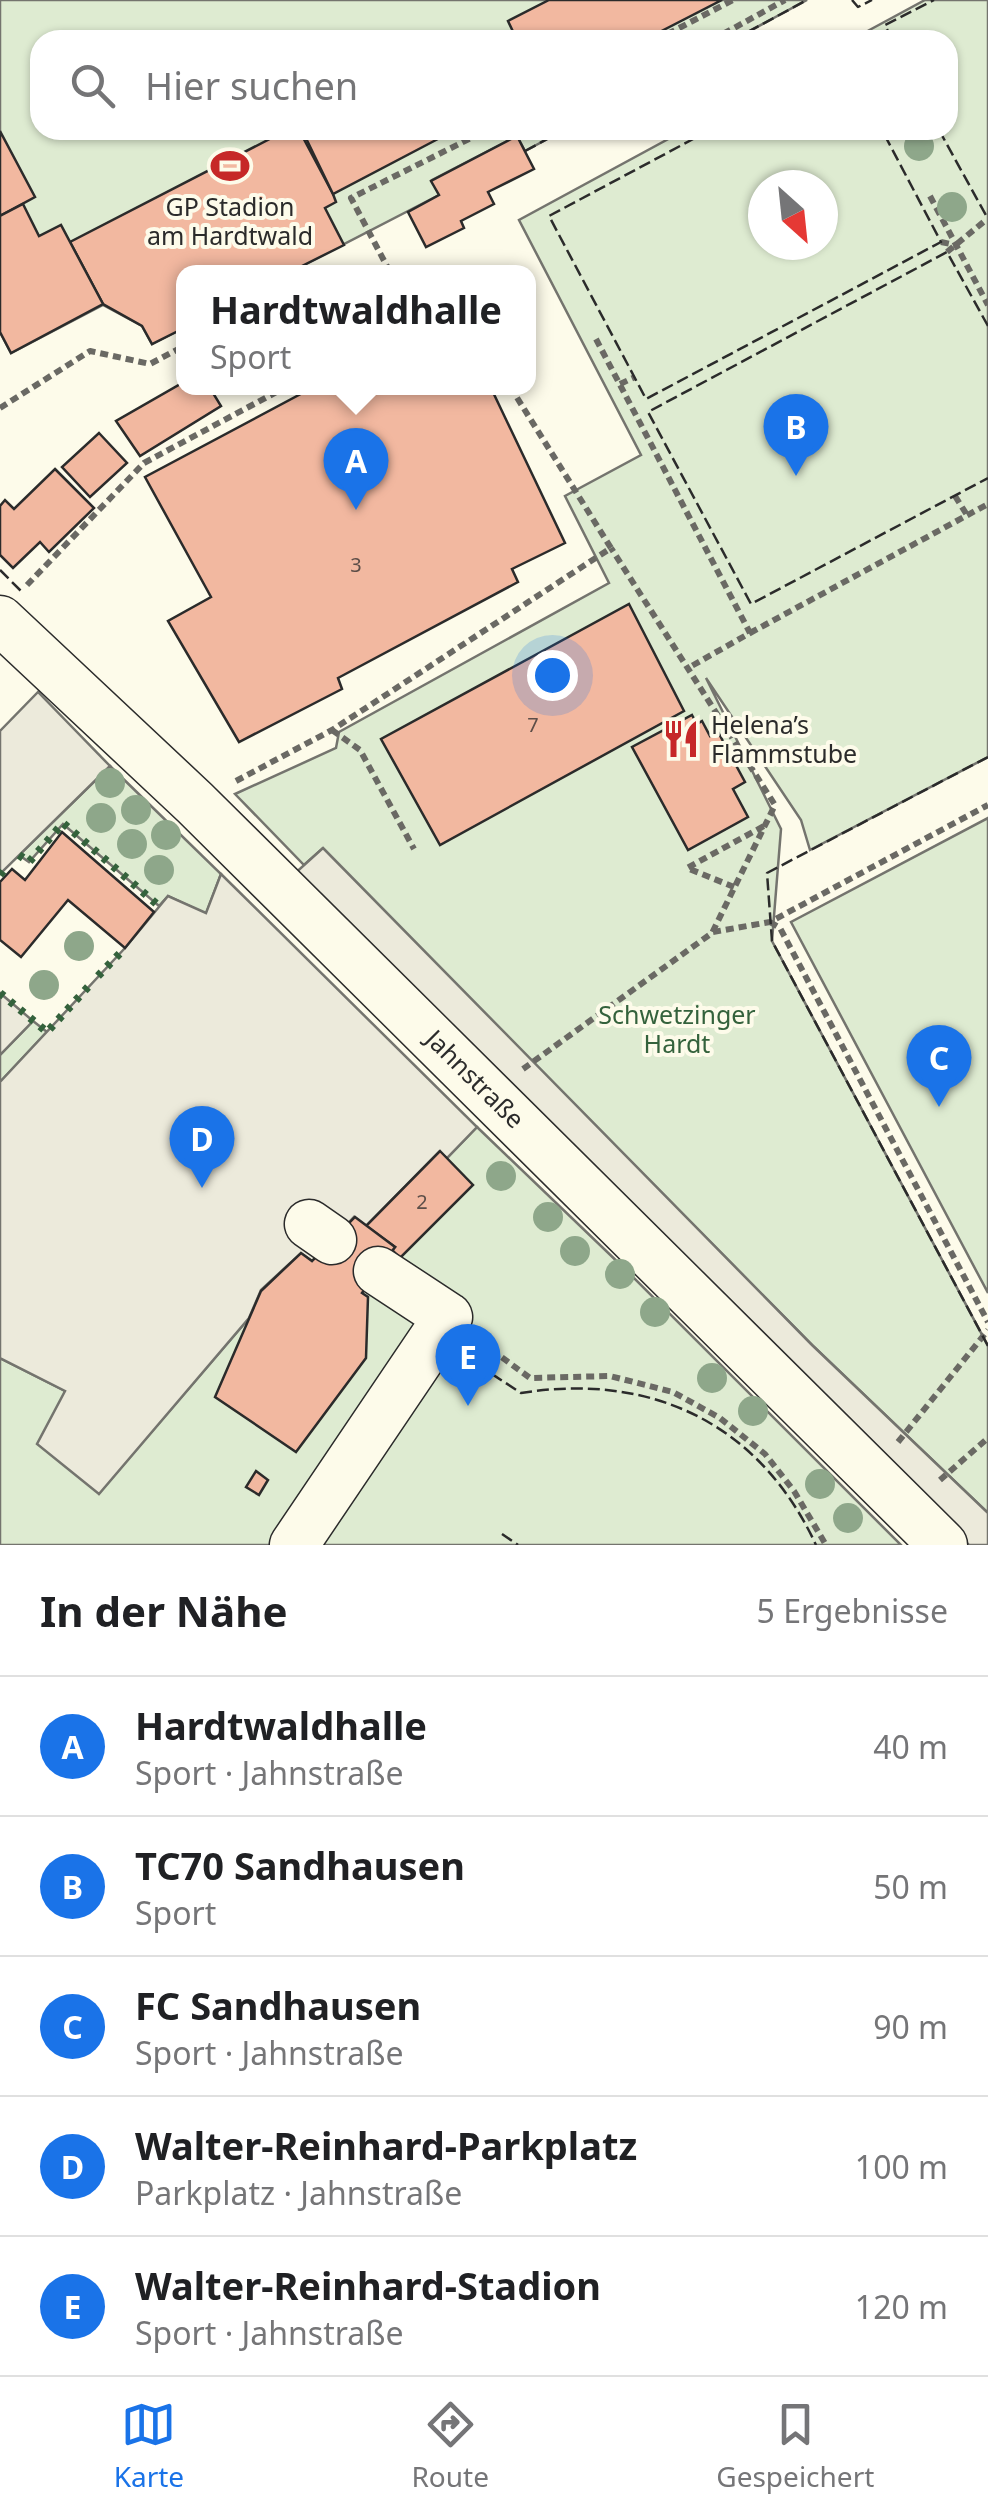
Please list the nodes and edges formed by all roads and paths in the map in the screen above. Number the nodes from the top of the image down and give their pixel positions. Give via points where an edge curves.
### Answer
1 (733, 0) edge
2 (785, 0) edge
3 (675, 30) edge
4 (730, 30) edge
5 (467, 140) edge
6 (930, 196) dead end
7 (986, 220) edge
8 (942, 242) dead end
9 (956, 246) junction
10 (947, 252) dead end
11 (386, 265) edge
12 (988, 305) edge
13 (596, 339) dead end
14 (176, 350) edge
15 (634, 377) dead end
16 (620, 384) junction
17 (271, 395) edge
18 (515, 395) edge
19 (0, 408) edge
20 (955, 496) dead end
21 (988, 504) edge
22 (967, 515) junction
23 (612, 548) junction
24 (5, 624) edge
25 (750, 633) junction
26 (688, 668) junction
27 (332, 730) junction
28 (194, 803) junction
29 (988, 805) edge
30 (765, 825) junction
31 (414, 849) dead end
32 (734, 887) junction
33 (770, 922) junction
34 (712, 932) junction
35 (490, 1093) junction
36 (378, 1272) dead end
37 (448, 1318) junction
38 (988, 1326) edge
39 (988, 1438) edge
40 (872, 1474) junction
41 (908, 1510) junction
42 (294, 1545) edge
43 (826, 1545) edge
44 (943, 1545) edge

1 - 3 path
2 - 4 path
5 - 11 path via 351,198
6 - 9 path
7 - 9 path
8 - 9 path
9 - 10 path
9 - 12 path
13 - 16 path
14 - 19 path via 150,364 90,351
15 - 16 path
16 - 25 path
17 - 24 path via 144,463 21,591
18 - 23 path
20 - 22 path
21 - 22 path
22 - 25 path
23 - 26 path
23 - 27 path
24 - 28 street, Jahnstraße
25 - 26 path
26 - 30 path via 775,805
27 - 28 path
27 - 31 path via 360,750
28 - 35 street, Jahnstraße
29 - 33 path
30 - 32 path
30 - 32 path via 687,868
32 - 34 path
33 - 34 path
33 - 38 path via 780,928
34 - 35 path
35 - 40 street, Jahnstraße
36 - 37 street
37 - 42 street
37 - 43 path via 530,1378 610,1376 673,1392 720,1418 765,1454
38 - 40 path
39 - 41 path
40 - 41 street, Jahnstraße
41 - 44 street, Jahnstraße

